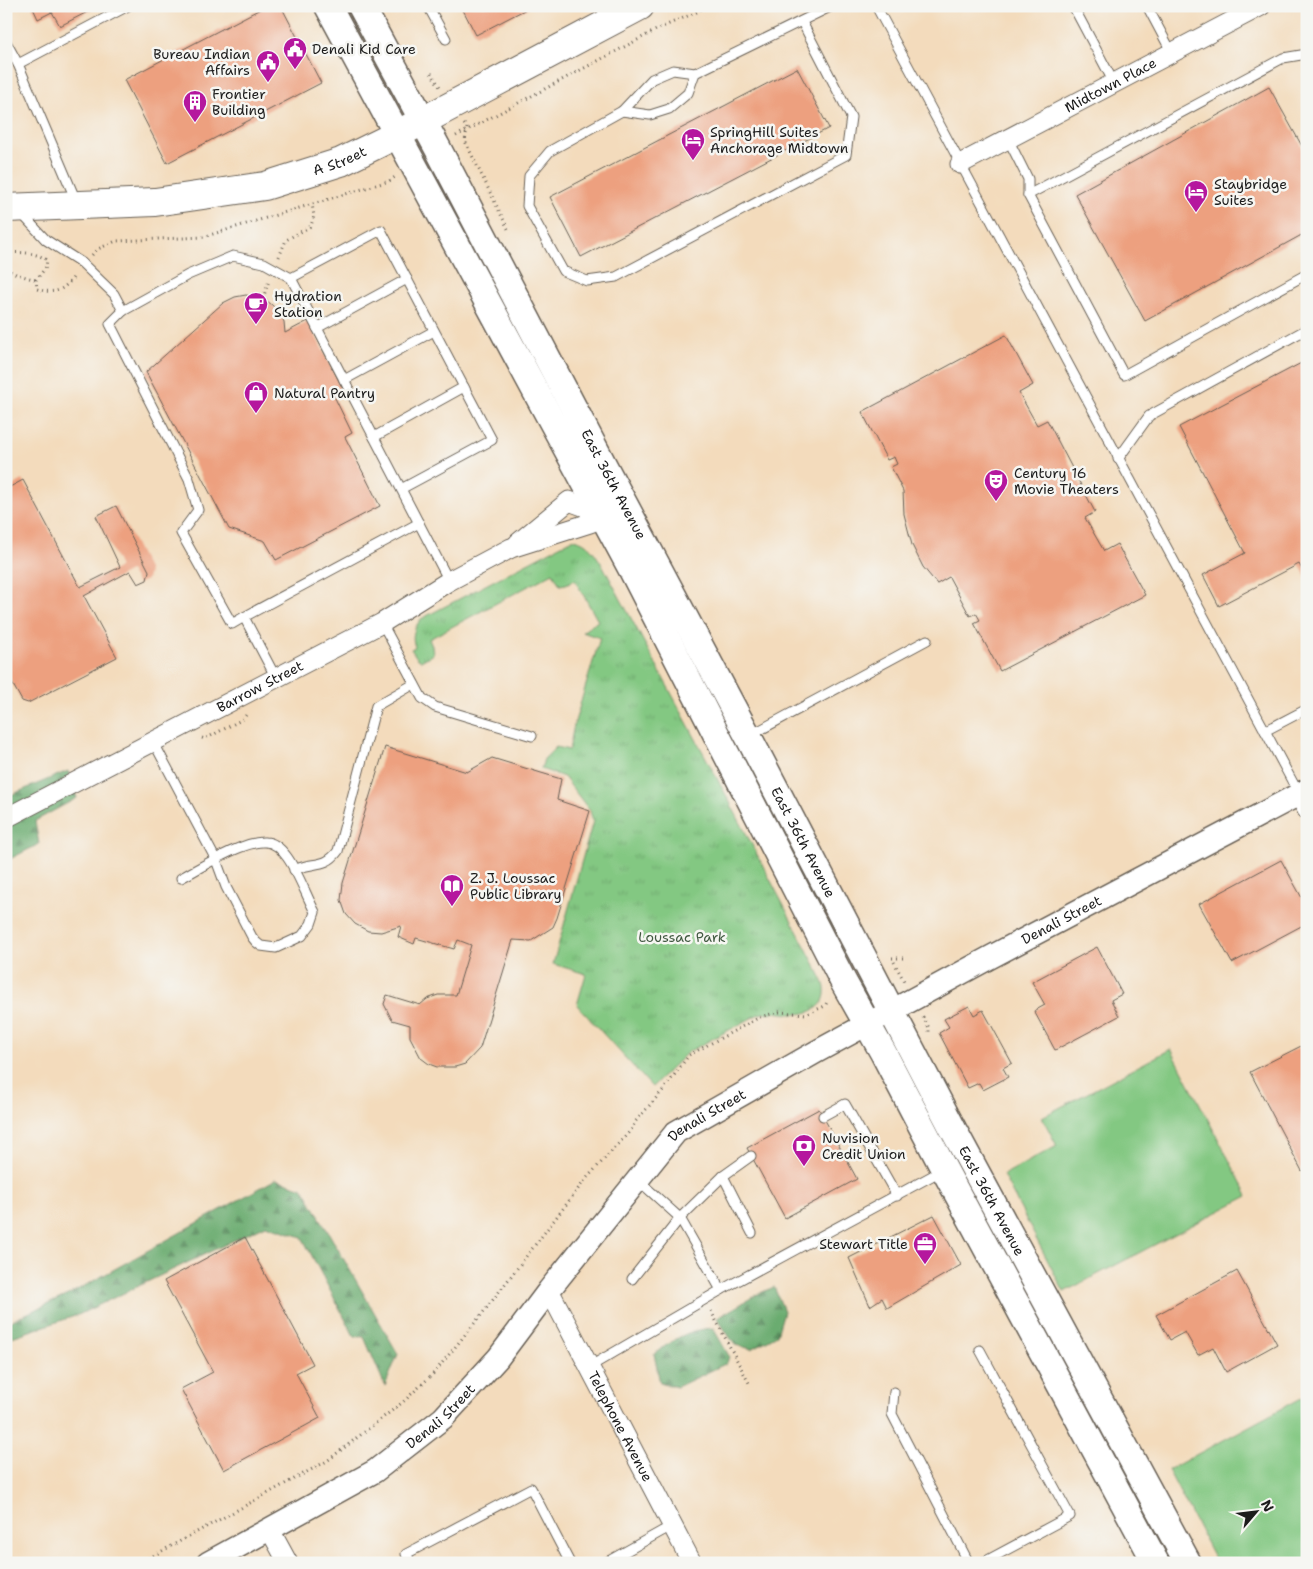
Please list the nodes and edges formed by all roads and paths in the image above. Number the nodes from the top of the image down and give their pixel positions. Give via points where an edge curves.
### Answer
1 (128, 6) edge
2 (328, 6) edge
3 (361, 6) edge
4 (428, 6) edge
5 (640, 6) edge
6 (832, 6) edge
7 (876, 6) edge
8 (1073, 6) edge
9 (1147, 6) edge
10 (1261, 6) edge
11 (605, 14) edge
12 (802, 22) junction
13 (446, 40) dead end
14 (6, 42) edge
15 (1172, 53) junction
16 (1307, 54) edge
17 (18, 64) junction
18 (695, 73) junction
19 (1114, 83) junction
20 (622, 111) junction
21 (422, 121) junction
22 (398, 134) junction
23 (1008, 139) junction
24 (960, 164) junction
25 (1028, 195) junction
26 (312, 204) dead end
27 (78, 206) junction
28 (12, 208) edge
29 (6, 269) edge
30 (274, 269) junction
31 (1307, 274) edge
32 (290, 278) junction
33 (36, 280) dead end
34 (407, 280) junction
35 (263, 298) dead end
36 (123, 311) junction
37 (316, 328) junction
38 (1307, 329) edge
39 (434, 331) junction
40 (344, 380) junction
41 (464, 387) junction
42 (374, 437) junction
43 (1118, 459) junction
44 (401, 489) junction
45 (603, 503) junction
46 (419, 523) junction
47 (449, 581) junction
48 (244, 617) junction
49 (382, 623) junction
50 (927, 640) dead end
51 (276, 678) junction
52 (414, 684) junction
53 (1307, 710) edge
54 (1265, 731) junction
55 (532, 736) dead end
56 (748, 736) junction
57 (153, 742) junction
58 (1304, 798) edge
59 (6, 818) edge
60 (216, 860) junction
61 (294, 870) junction
62 (181, 878) dead end
63 (892, 958) dead end
64 (902, 958) dead end
65 (829, 998) dead end
66 (892, 1010) junction
67 (867, 1024) junction
68 (823, 1116) dead end
69 (751, 1156) dead end
70 (944, 1169) junction
71 (723, 1176) junction
72 (638, 1180) junction
73 (897, 1196) junction
74 (680, 1218) junction
75 (752, 1233) dead end
76 (632, 1279) dead end
77 (549, 1290) junction
78 (722, 1290) junction
79 (705, 1300) junction
80 (980, 1350) dead end
81 (589, 1367) junction
82 (749, 1383) dead end
83 (894, 1392) dead end
84 (673, 1525) junction
85 (270, 1530) junction
86 (140, 1563) edge
87 (208, 1563) edge
88 (288, 1563) edge
89 (411, 1563) edge
90 (570, 1563) edge
91 (605, 1563) edge
92 (692, 1563) edge
93 (969, 1563) edge
94 (982, 1563) edge
95 (1156, 1563) edge
96 (1188, 1563) edge

1 - 17 lane
2 - 22 main road, East 36th Avenue
3 - 21 main road, East 36th Avenue
4 - 13 lane
5 - 11 main road, A Street
6 - 12 lane
7 - 24 lane
8 - 19 lane
9 - 15 lane
10 - 15 street, Midtown Place
11 - 21 main road, A Street
12 - 18 lane
12 - 20 lane via 851,117 846,156 616,277 587,281 564,271 527,206 529,176 550,151
14 - 17 lane
15 - 19 street, Midtown Place
16 - 25 lane via 1284,58
17 - 27 lane
18 - 20 lane via 673,70 652,79
18 - 20 lane via 688,93 668,109 650,115
19 - 23 street, Midtown Place
21 - 22 main road, A Street
21 - 45 main road, East 36th Avenue
22 - 27 main road, A Street via 342,162 265,186 155,202
22 - 45 main road, East 36th Avenue
23 - 24 street, Midtown Place
23 - 25 lane via 1028,179
24 - 43 lane
25 - 31 lane via 1124,375
26 - 30 path via 314,216 311,226 286,240
27 - 28 main road, A Street
28 - 36 lane via 46,240 95,276 114,294
29 - 33 path
30 - 32 lane
30 - 35 path
30 - 36 lane via 264,263 233,256 188,275
32 - 34 lane via 381,230
32 - 37 lane
34 - 37 lane
34 - 39 lane
36 - 48 lane via 110,324 189,479 198,510 181,533 232,624
37 - 40 lane
38 - 43 lane via 1149,416
39 - 40 lane
39 - 41 lane
40 - 42 lane
41 - 42 lane
41 - 44 lane via 492,440
42 - 44 lane
43 - 54 lane
44 - 46 lane
45 - 47 street, Barrow Street via 590,523 512,548
45 - 56 main road, East 36th Avenue
45 - 67 main road, East 36th Avenue
46 - 47 lane
46 - 48 lane
47 - 49 street, Barrow Street
48 - 51 lane
49 - 51 street, Barrow Street
49 - 52 lane
50 - 56 lane
51 - 57 street, Barrow Street
52 - 55 lane via 422,698 435,706
52 - 61 lane via 376,706 338,851 323,864
53 - 54 lane
54 - 58 lane
56 - 66 main road, East 36th Avenue
57 - 59 street, Barrow Street
57 - 60 lane
58 - 66 street, Denali Street
60 - 61 lane via 240,848 265,842 279,848
60 - 61 lane via 252,937 261,946 276,948 302,936 315,912
60 - 62 lane
63 - 64 path
65 - 86 path via 825,1006 806,1014 779,1012 760,1017 689,1055 434,1373 403,1402 327,1461
66 - 67 street, Denali Street
66 - 96 main road, East 36th Avenue
67 - 70 main road, East 36th Avenue
67 - 72 street, Denali Street via 676,1132
68 - 73 lane via 845,1104
69 - 71 lane
70 - 73 lane
70 - 95 main road, East 36th Avenue
71 - 74 lane
71 - 75 lane
72 - 74 lane
72 - 77 street, Denali Street
73 - 78 lane
74 - 76 lane
74 - 78 lane
77 - 81 street, Telephone Avenue
77 - 85 street, Denali Street via 498,1358 443,1418 375,1471
78 - 79 lane
79 - 81 lane
79 - 82 path
80 - 94 lane via 1070,1516
81 - 84 street, Telephone Avenue
83 - 93 lane via 892,1414
84 - 91 lane
84 - 92 street, Telephone Avenue
85 - 87 street, Denali Street
85 - 88 street
89 - 90 lane via 406,1554 531,1488

